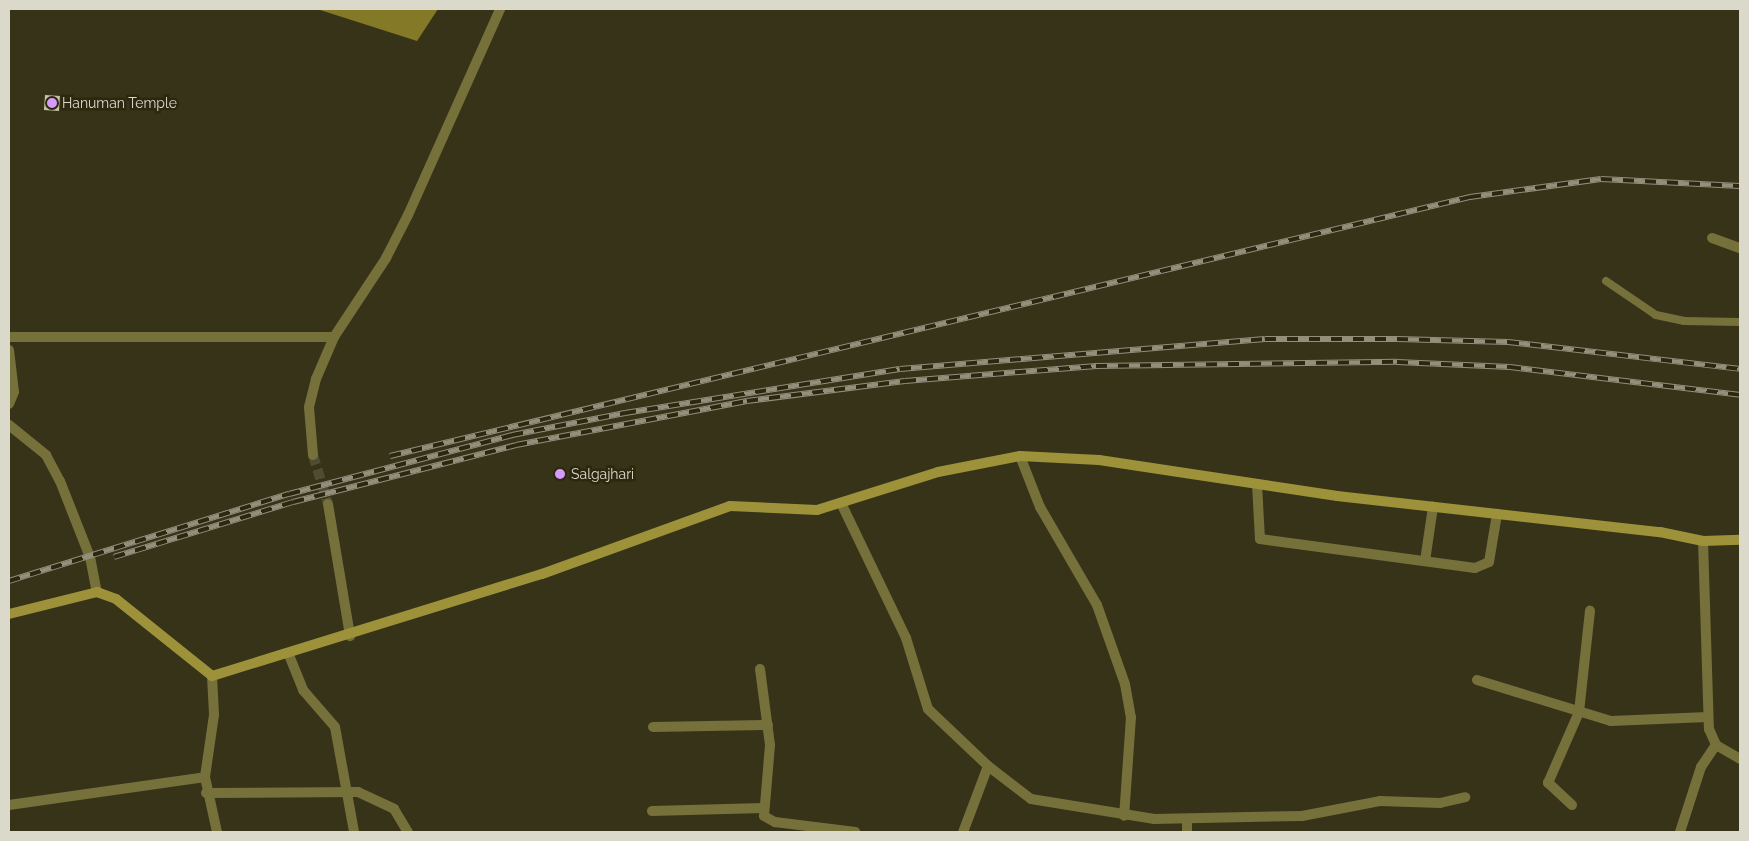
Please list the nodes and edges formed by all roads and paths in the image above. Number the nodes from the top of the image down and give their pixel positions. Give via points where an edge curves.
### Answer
1 (500, 9) edge
2 (1712, 238) dead end
3 (1740, 248) edge
4 (1606, 282) dead end
5 (1740, 322) edge
6 (9, 337) edge
7 (334, 337) junction
8 (9, 350) edge
9 (9, 404) edge
10 (9, 425) edge
11 (313, 455) tunnel mouth
12 (1020, 456) junction
13 (1257, 484) junction
14 (328, 504) tunnel mouth
15 (842, 505) junction
16 (1433, 507) junction
17 (1498, 514) junction
18 (1740, 540) edge
19 (1703, 541) junction
20 (1425, 561) junction
21 (97, 592) junction
22 (1590, 611) dead end
23 (9, 614) edge
24 (350, 636) junction
25 (289, 655) junction
26 (760, 669) dead end
27 (212, 676) junction
28 (1477, 680) dead end
29 (1579, 712) junction
30 (1708, 718) junction
31 (768, 725) junction
32 (653, 727) dead end
33 (1716, 745) junction
34 (1740, 759) edge
35 (988, 766) junction
36 (205, 776) junction
37 (350, 792) junction
38 (206, 794) junction
39 (1465, 798) dead end
40 (9, 805) edge
41 (1572, 805) dead end
42 (763, 808) junction
43 (652, 811) dead end
44 (1124, 816) junction
45 (1187, 820) junction
46 (217, 832) edge
47 (354, 832) edge
48 (408, 832) edge
49 (855, 832) edge
50 (963, 832) edge
51 (1187, 832) edge
52 (1680, 832) edge

1 - 7 street via 386,258
2 - 3 street
4 - 5 lane via 1656,315 1684,321
6 - 7 street
7 - 11 street via 309,407
8 - 9 street via 14,392
10 - 21 street via 41,449 60,481 90,556
12 - 13 main road via 1099,460
12 - 15 main road via 938,472
12 - 44 street via 1040,507 1096,605 1125,684 1131,716
13 - 16 main road
13 - 20 street via 1260,539
14 - 24 street
15 - 24 main road via 790,511 747,504 730,506
15 - 35 street via 906,638 928,709
16 - 17 main road
16 - 20 street
17 - 19 main road
17 - 20 street via 1486,566
18 - 19 main road
19 - 30 street
21 - 23 main road
21 - 27 main road via 116,599
22 - 29 street
24 - 25 main road
25 - 27 main road
25 - 37 street via 304,690 335,727
26 - 31 street
27 - 36 street via 214,715
28 - 29 street
29 - 30 street via 1612,721 1645,723
29 - 41 street via 1548,783
30 - 33 street
31 - 32 street
31 - 42 street
33 - 34 street
33 - 52 street via 1701,767
35 - 44 street via 1031,799
35 - 50 street
36 - 38 street
36 - 40 street
37 - 38 street
37 - 47 street
37 - 48 street via 374,796 394,809
38 - 46 street
39 - 45 street via 1440,802 1380,801 1302,816
42 - 43 street
42 - 49 street via 768,820 775,822
44 - 45 street
45 - 51 street

